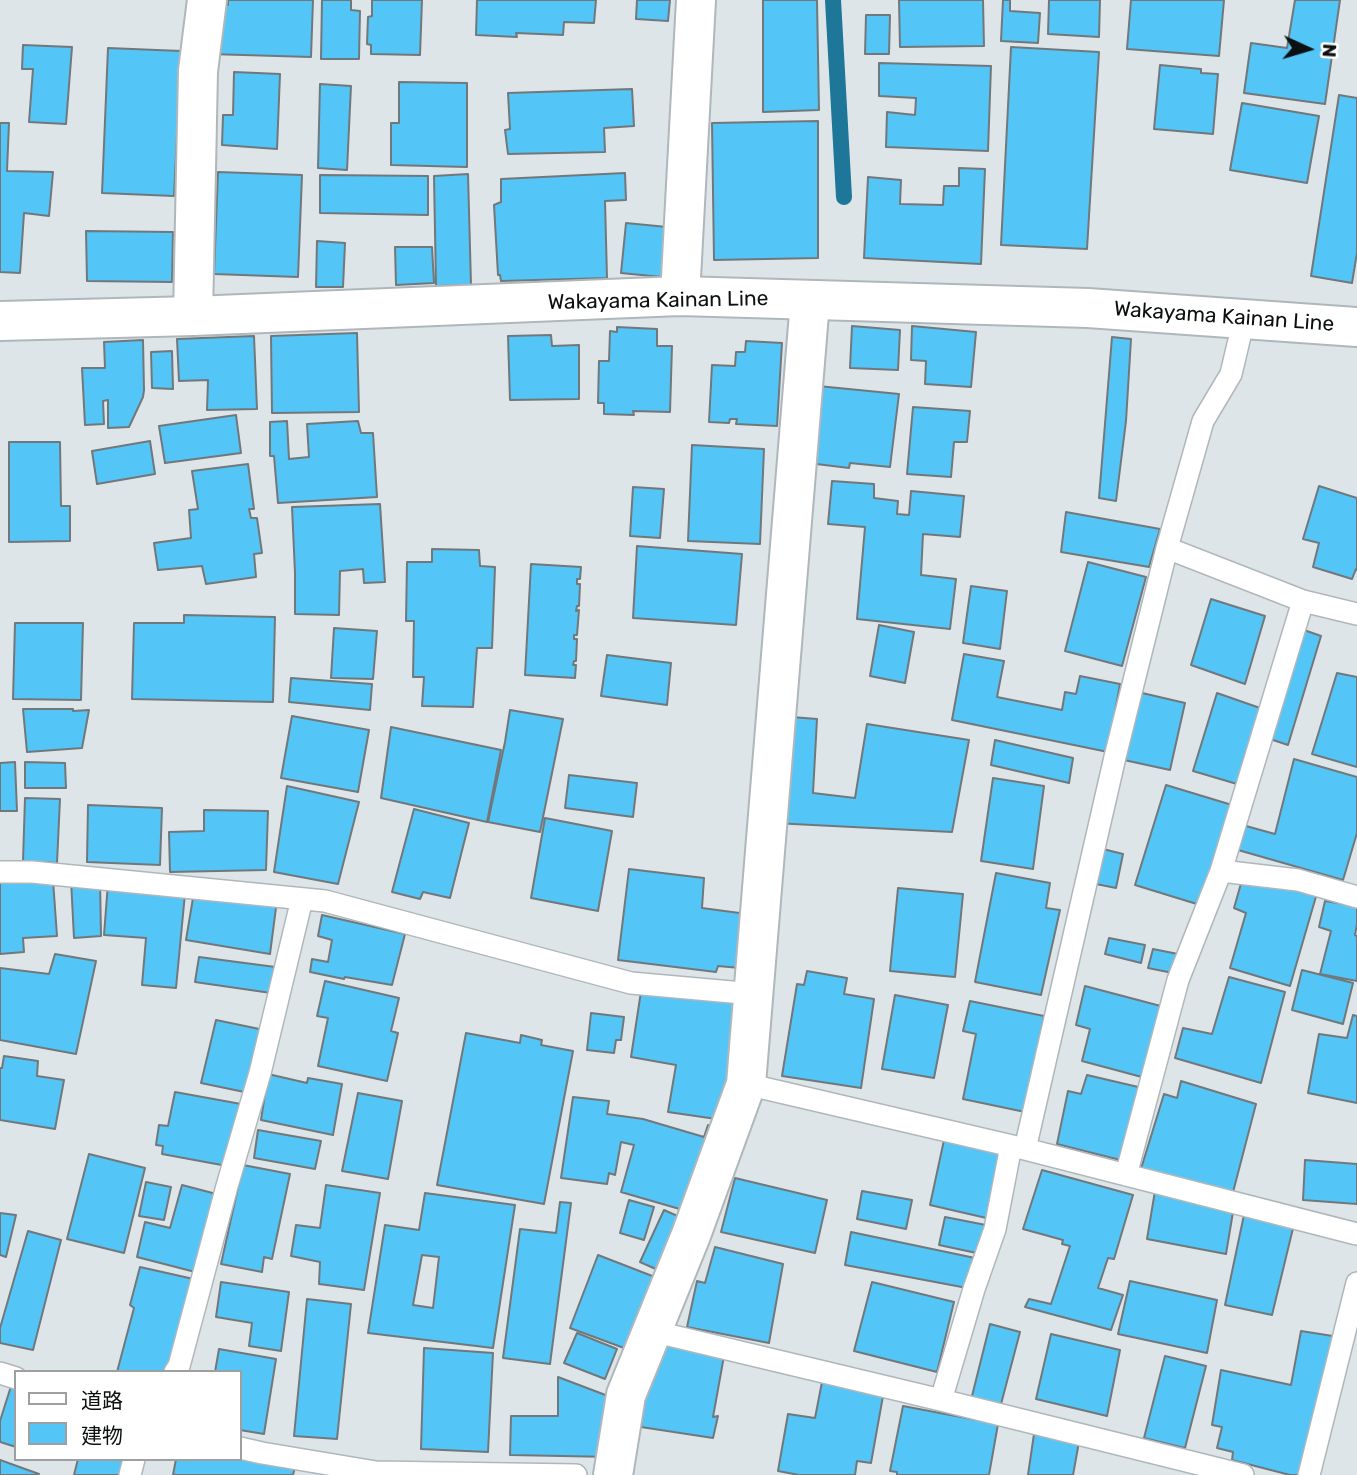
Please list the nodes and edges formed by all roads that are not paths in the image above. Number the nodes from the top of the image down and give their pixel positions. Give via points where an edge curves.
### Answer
1 (207, 0) edge
2 (696, 0) edge
3 (680, 296) junction
4 (810, 301) junction
5 (193, 316) junction
6 (1244, 319) junction
7 (0, 321) edge
8 (1357, 327) edge
9 (1167, 548) junction
10 (1303, 601) junction
11 (1357, 614) edge
12 (1221, 871) junction
13 (0, 872) edge
14 (1357, 897) edge
15 (302, 899) junction
16 (754, 994) junction
17 (746, 1084) junction
18 (1018, 1147) junction
19 (1126, 1175) junction
20 (1357, 1234) edge
21 (1357, 1283) edge
22 (652, 1331) junction
23 (176, 1370) edge
24 (941, 1400) junction
25 (242, 1448) edge
26 (576, 1475) edge
27 (613, 1475) edge
28 (1243, 1475) edge
29 (1309, 1475) edge

1 - 5 street via 198,71
2 - 3 street
3 - 4 street, Wakayama Kainan Line
3 - 5 street, Wakayama Kainan Line
4 - 6 street, Wakayama Kainan Line via 1088,308
4 - 16 street
5 - 7 street, Wakayama Kainan Line
6 - 8 street, Wakayama Kainan Line
6 - 9 lane via 1231,374 1203,421
9 - 10 lane
9 - 18 lane
10 - 11 lane
10 - 12 lane
12 - 14 lane via 1298,880
12 - 19 lane via 1178,980
13 - 15 lane
15 - 16 lane via 325,901 631,983
15 - 23 lane via 260,1073
16 - 17 street
17 - 18 lane
17 - 22 street
18 - 19 lane
18 - 24 lane
19 - 20 lane
21 - 29 lane
22 - 24 lane
22 - 27 street via 626,1395
24 - 28 lane
25 - 26 lane via 376,1472

